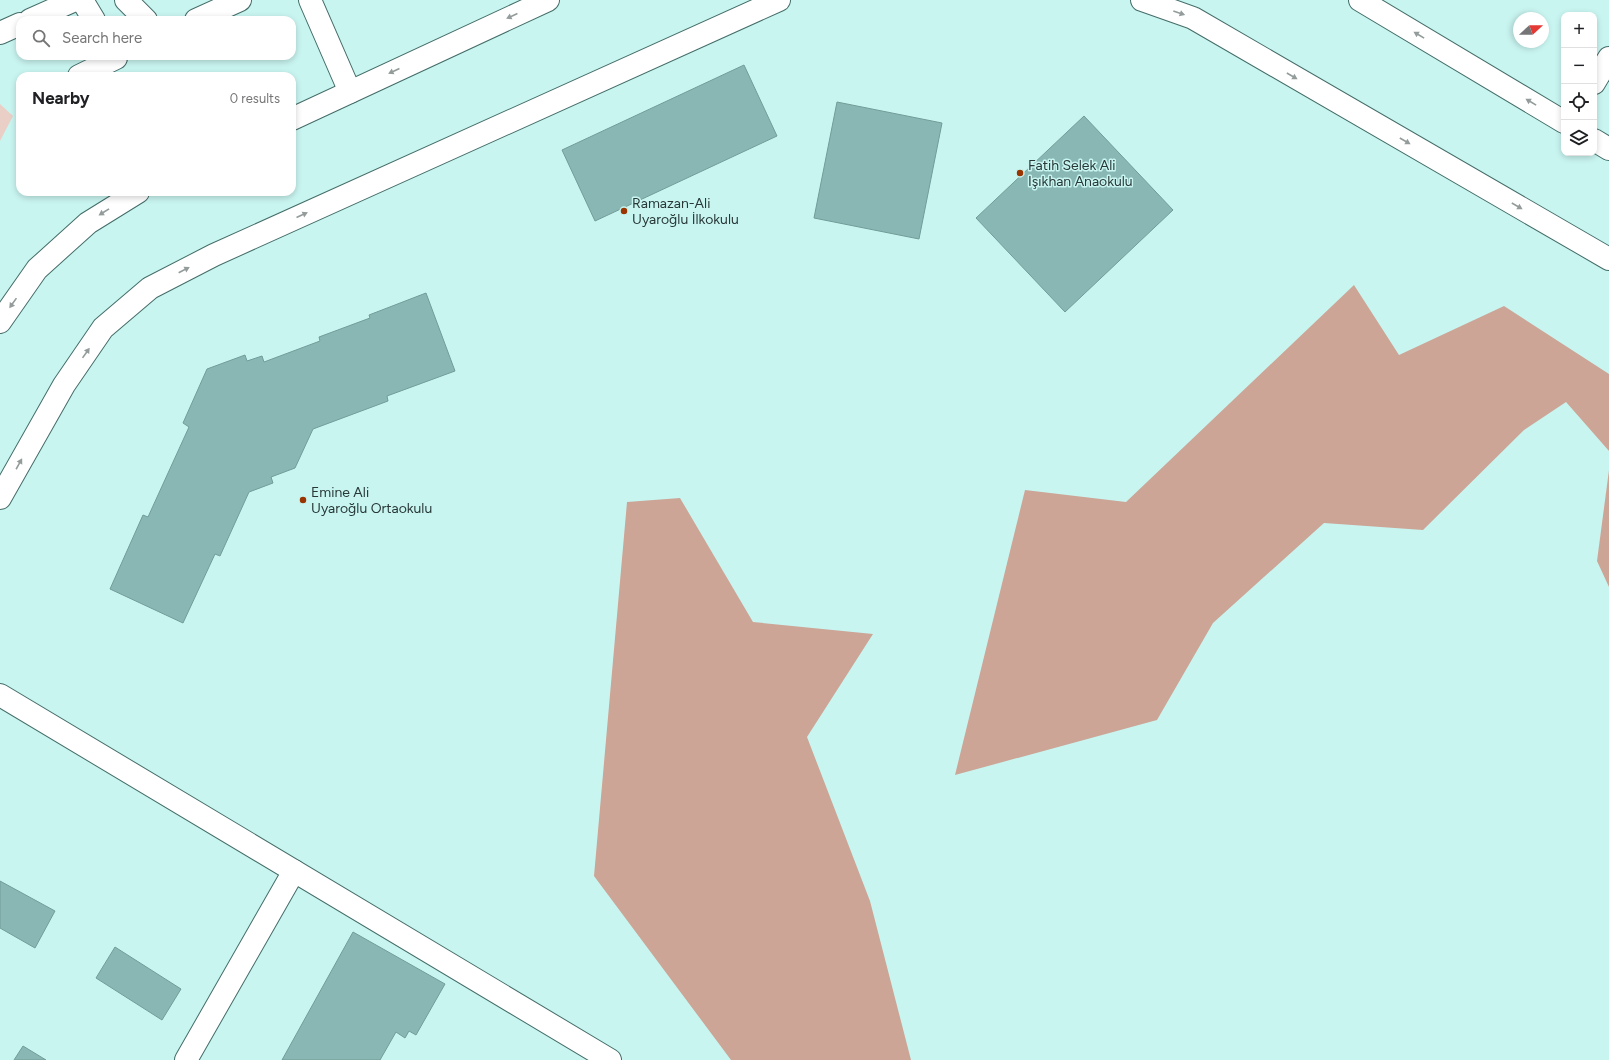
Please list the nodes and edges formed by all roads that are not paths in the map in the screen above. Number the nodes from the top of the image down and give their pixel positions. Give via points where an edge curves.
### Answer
1 (75, 0) edge
2 (82, 0) edge
3 (126, 0) edge
4 (240, 0) edge
5 (310, 0) edge
6 (548, 0) edge
7 (779, 0) edge
8 (1142, 0) edge
9 (1360, 0) edge
10 (39, 16) edge
11 (92, 16) edge
12 (142, 16) edge
13 (205, 16) edge
14 (16, 26) edge
15 (0, 33) edge
16 (1609, 58) edge
17 (112, 60) edge
18 (87, 72) edge
19 (1597, 78) edge
20 (350, 92) junction
21 (296, 116) edge
22 (1561, 120) edge
23 (1597, 142) edge
24 (1609, 149) edge
25 (132, 196) edge
26 (1609, 259) edge
27 (0, 322) edge
28 (0, 498) edge
29 (0, 696) edge
30 (294, 871) junction
31 (186, 1060) edge
32 (610, 1060) edge

1 - 10 main road
2 - 11 main road
3 - 12 main road
4 - 13 main road
5 - 20 main road
6 -> 20 main road
28 -> 7 main road via 64,385 103,328 150,288 214,255
8 -> 26 main road via 1192,18
22 -> 9 main road
14 - 15 main road
16 - 19 main road
17 - 18 main road
20 - 21 main road
23 - 24 main road
25 -> 27 main road via 88,223 37,269
29 - 30 main road
30 - 31 main road
30 - 32 main road

